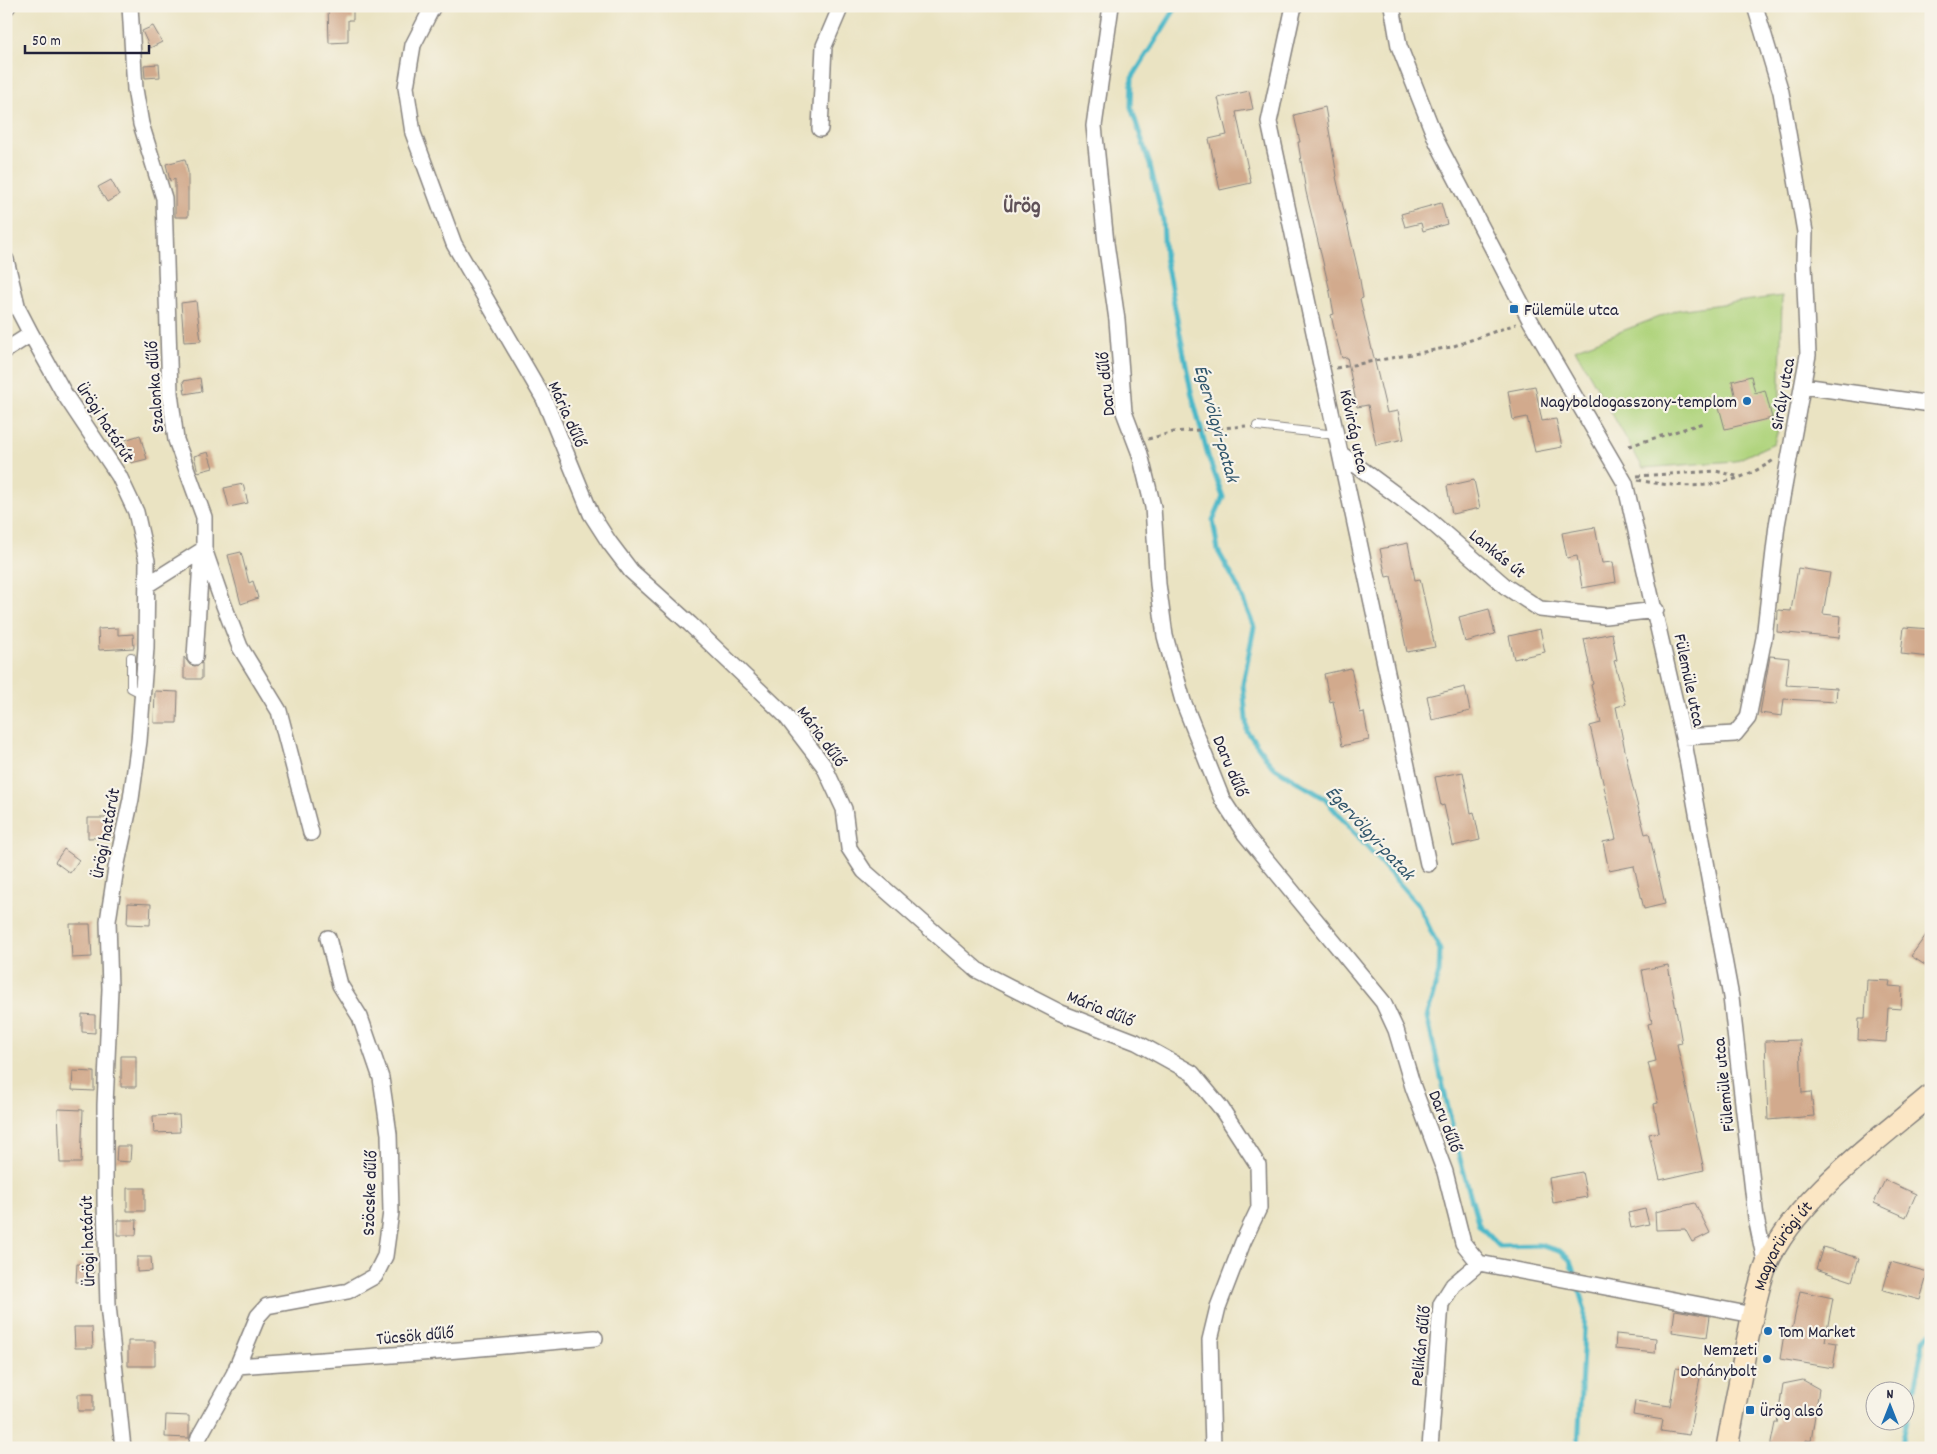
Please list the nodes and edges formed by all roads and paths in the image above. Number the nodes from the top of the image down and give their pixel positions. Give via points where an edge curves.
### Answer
1 (130, 6) edge
2 (433, 6) edge
3 (841, 6) edge
4 (1111, 6) edge
5 (1294, 6) edge
6 (1392, 6) edge
7 (1755, 6) edge
8 (820, 129) dead end
9 (6, 260) edge
10 (1530, 320) junction
11 (31, 334) junction
12 (6, 350) edge
13 (1323, 370) junction
14 (1803, 386) junction
15 (1931, 404) edge
16 (1703, 423) dead end
17 (1256, 426) joint
18 (1336, 435) junction
19 (1154, 436) dead end
20 (1629, 446) dead end
21 (1791, 448) junction
22 (1341, 454) junction
23 (1741, 477) junction
24 (204, 550) junction
25 (147, 585) junction
26 (1656, 610) junction
27 (130, 657) dead end
28 (195, 657) dead end
29 (143, 694) junction
30 (1683, 737) junction
31 (311, 833) dead end
32 (1428, 864) dead end
33 (328, 938) dead end
34 (1931, 1095) edge
35 (1479, 1263) junction
36 (1766, 1266) junction
37 (1753, 1315) junction
38 (595, 1338) dead end
39 (237, 1366) junction
40 (123, 1448) edge
41 (196, 1448) edge
42 (1213, 1448) edge
43 (1430, 1448) edge
44 (1727, 1448) edge

1 - 24 street, Szalonka dűlő via 135,89 141,124 164,198 170,393 176,440 204,517
2 - 42 street, Mária dűlő via 412,44 406,87 412,133 454,244 544,400 591,514 609,542 631,572 785,715 824,766 844,808 849,848 864,871 977,970 1061,1013 1136,1042 1192,1073 1221,1108 1258,1165 1259,1208 1218,1307 1210,1340
3 - 8 street via 824,46
4 - 35 street, Daru dűlő via 1094,126 1106,244 1117,320 1124,412 1140,454 1153,507 1165,636 1183,701 1222,800 1245,834 1383,1002 1396,1030 1412,1087 1445,1172 1463,1243
5 - 13 street, Kővirág utca via 1269,122
6 - 10 street, Fülemüle utca via 1399,46 1437,142
7 - 14 street, Sirály utca via 1780,92 1805,232 1808,355
9 - 11 street, Ürögi határút via 18,309
10 - 13 path via 1451,347
10 - 26 street, Fülemüle utca via 1625,483
11 - 12 street
11 - 25 street, Ürögi határút via 65,395 120,476 136,512 147,561
13 - 18 street, Kővirág utca
14 - 15 street
14 - 21 street, Sirály utca
16 - 20 path
17 - 18 lane
17 - 19 path via 1206,428
18 - 22 street, Kővirág utca
21 - 23 path via 1767,465
21 - 30 street, Sirály utca via 1776,525 1764,638 1748,718 1735,734
22 - 26 street, Lankás út via 1422,514 1505,586 1540,609 1605,616
22 - 32 street, Kővirág utca
23 - 23 path via 1716,472 1628,478 1675,487 1709,485
24 - 25 street
24 - 28 street
24 - 31 street, Szalonka dűlő via 240,647 280,711
25 - 29 street, Ürögi határút
26 - 30 street, Fülemüle utca
27 - 29 lane via 130,688
29 - 40 street, Ürögi határút via 131,800 108,921 110,989 105,1211 108,1305
30 - 36 street, Fülemüle utca via 1731,997 1756,1218
33 - 39 street, Szöcske dűlő via 340,985 360,1017 381,1078 389,1134 391,1212 385,1256 375,1276 348,1292 267,1306 258,1316
34 - 36 main road, Magyarürögi út via 1816,1196 1786,1231
35 - 37 street
35 - 43 street, Pelikán dűlő via 1453,1285 1441,1304
36 - 37 main road, Magyarürögi út
37 - 44 main road, Magyarürögi út
38 - 39 street, Tücsök dűlő
39 - 41 street, Szöcske dűlő

